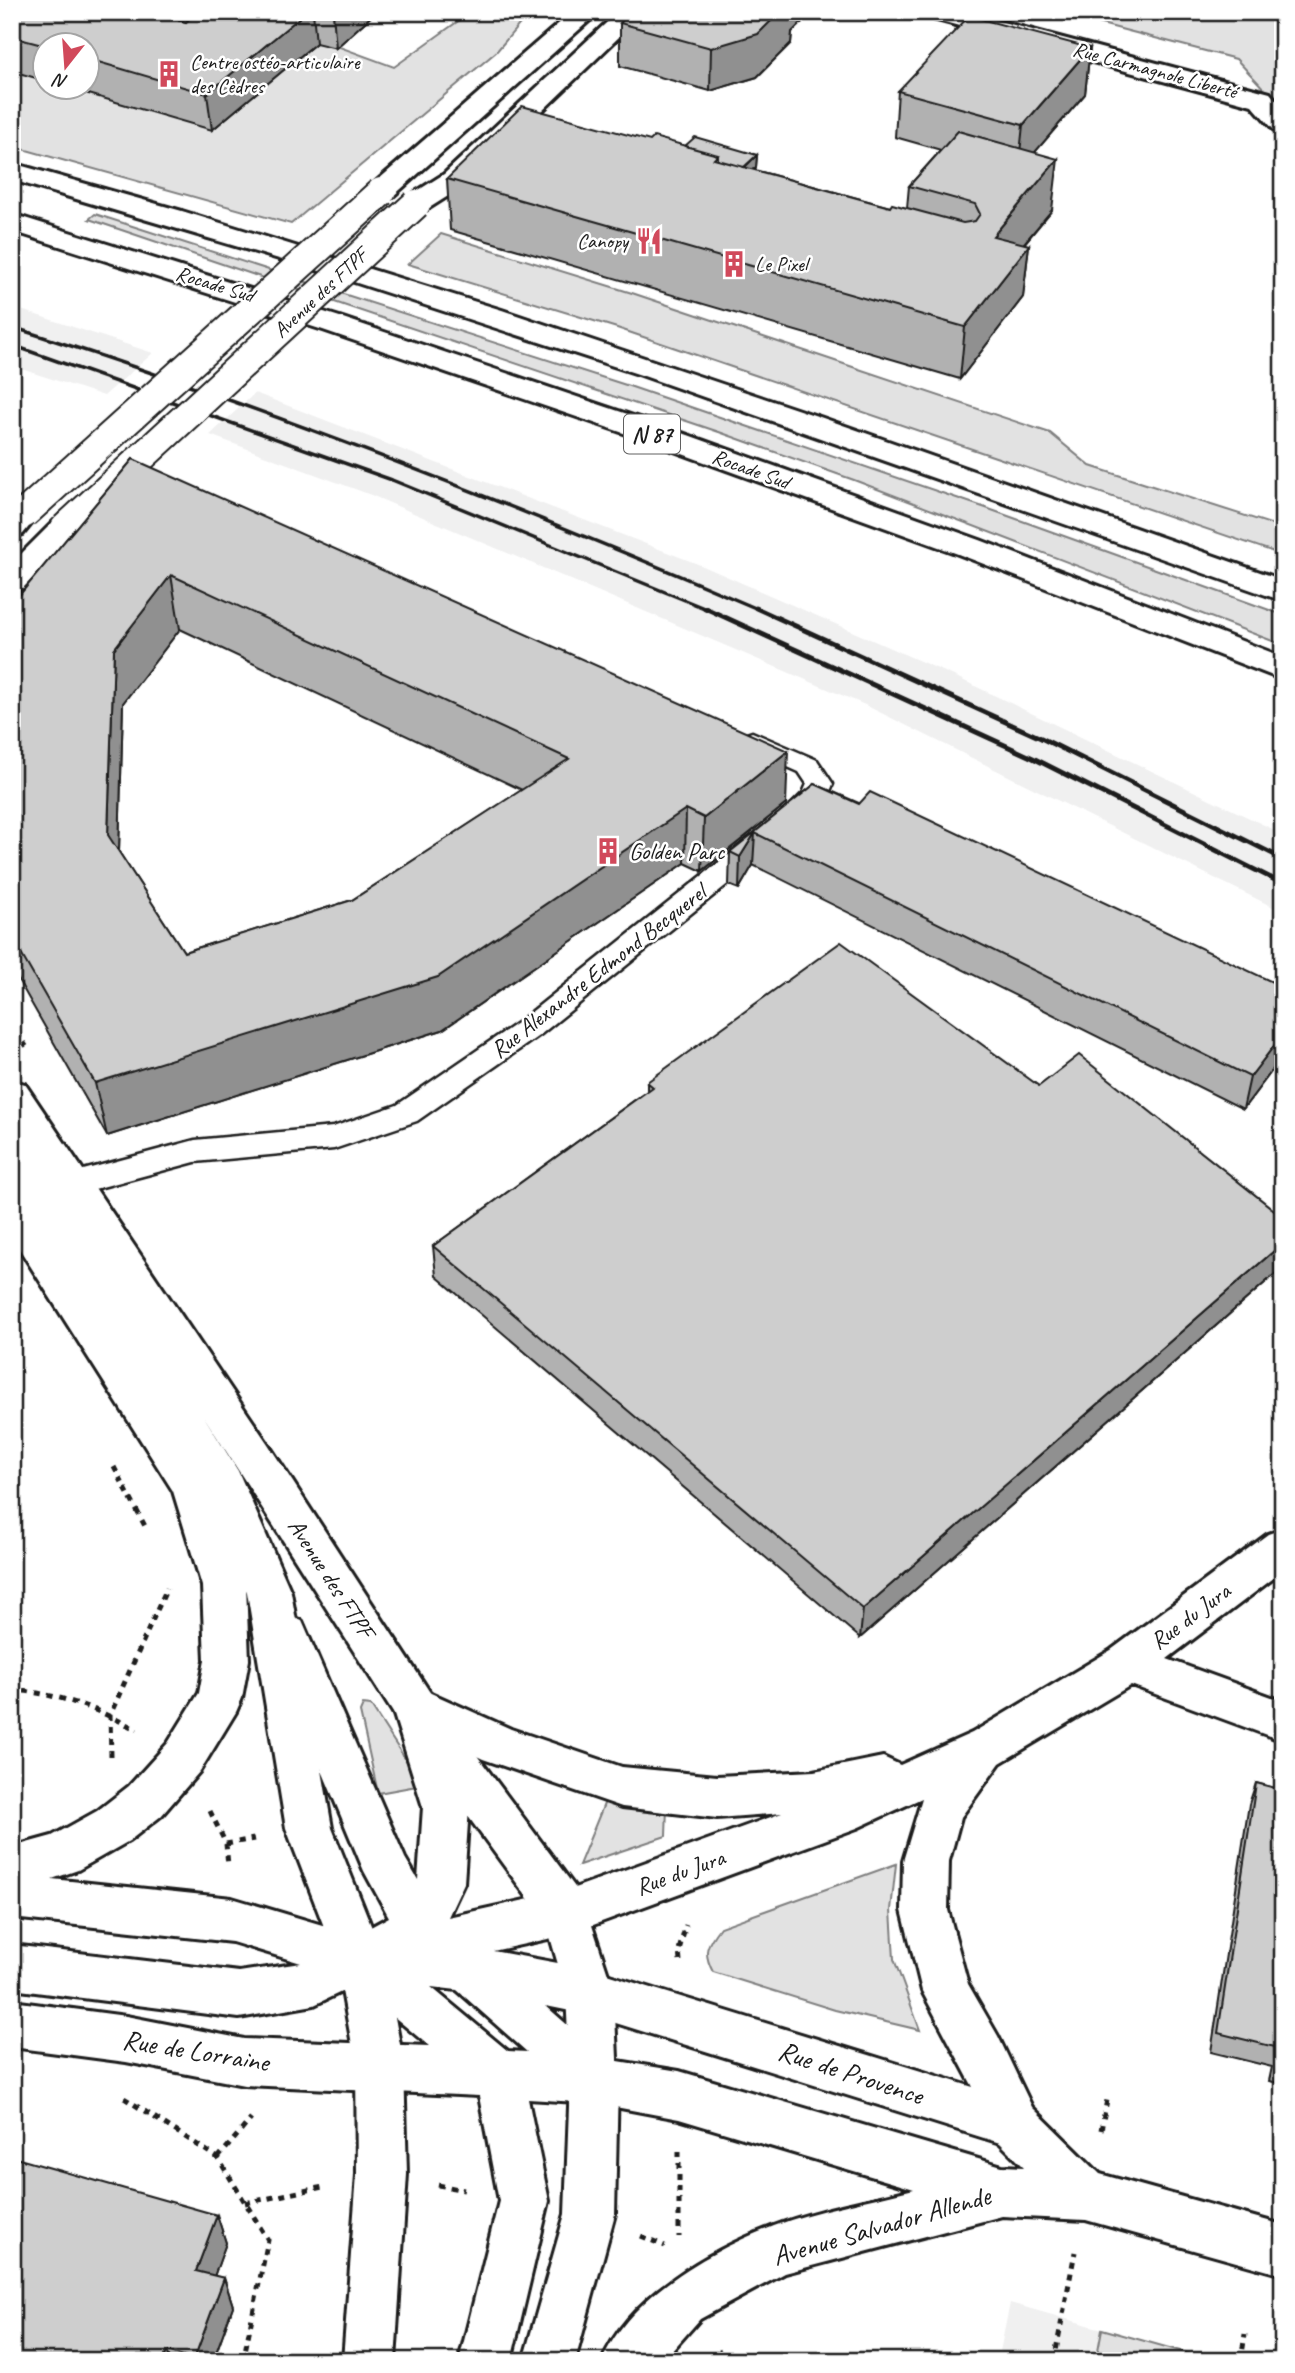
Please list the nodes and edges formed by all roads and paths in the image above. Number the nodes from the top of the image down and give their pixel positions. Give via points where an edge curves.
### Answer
1 (587, 12) edge
2 (632, 12) edge
3 (936, 12) edge
4 (1283, 124) edge
5 (12, 171) edge
6 (12, 222) edge
7 (19, 520) edge
8 (12, 581) edge
9 (1283, 591) edge
10 (1283, 669) edge
11 (733, 733) edge
12 (12, 1094) edge
13 (12, 1151) edge
14 (72, 1184) junction
15 (12, 1204) edge
16 (111, 1459) dead end
17 (153, 1543) dead end
18 (1283, 1547) edge
19 (172, 1578) dead end
20 (269, 1592) junction
21 (1126, 1664) junction
22 (12, 1690) edge
23 (412, 1705) junction
24 (1283, 1721) edge
25 (988, 1747) junction
26 (12, 1868) edge
27 (12, 1896) edge
28 (566, 1913) junction
29 (440, 1945) junction
30 (360, 1958) junction
31 (12, 1967) edge
32 (590, 1992) junction
33 (12, 2024) edge
34 (380, 2066) junction
35 (499, 2074) junction
36 (594, 2080) junction
37 (120, 2095) dead end
38 (1015, 2124) junction
39 (1002, 2190) junction
40 (1086, 2195) junction
41 (1283, 2249) edge
42 (1069, 2281) dead end
43 (1245, 2334) dead end
44 (243, 2361) edge
45 (369, 2361) edge
46 (485, 2361) edge
47 (550, 2361) edge
48 (628, 2361) edge
49 (1054, 2361) edge
50 (1241, 2361) edge

1 - 7 main road, Avenue des FTPF, bridge
2 - 8 main road, Avenue des FTPF, bridge via 454,180 416,204
3 - 4 main road, Rue Carmagnole Liberté via 1261,99
5 - 9 main road, N 87 via 615,358
6 - 10 main road, Rocade Sud / N 87 via 277,303 589,412 879,514
11 - 14 lane, Rue Alexandre Edmond Becquerel via 808,766 820,784 815,798 530,1028 407,1113 334,1138 195,1150
12 - 14 main road, Avenue des FTPF
13 - 20 main road via 216,1471
14 - 23 main road, Avenue des FTPF
15 - 26 main road via 192,1486 224,1586 226,1660 220,1698 184,1757 145,1801 113,1826 62,1855
16 - 17 path
18 - 21 main road, Rue du Jura
19 - 22 path via 110,1715 27,1690
20 - 29 main road via 387,1871
20 - 30 main road via 309,1828
21 - 24 main road
21 - 25 main road, Rue du Jura
23 - 25 main road, Rue du Jura via 499,1745 622,1787 717,1797 814,1791 931,1767
23 - 28 main road, Avenue des FTPF
23 - 29 main road via 446,1807
25 - 28 main road, Rue du Jura via 841,1813
25 - 38 main road, Rue du Jura via 940,1808 926,1861 925,1910 946,1991
27 - 30 main road via 232,1920
28 - 29 main road, Rue du Jura
28 - 32 main road, Avenue des FTPF
29 - 30 main road
29 - 30 main road
29 - 32 main road, Rue de Provence
29 - 36 main road
30 - 31 main road via 314,1983 239,1995
30 - 34 main road
30 - 35 main road
32 - 36 main road, Avenue des FTPF
32 - 38 main road, Rue de Provence
33 - 34 main road, Rue de Lorraine via 126,2039 244,2062
34 - 35 main road, Rue de Lorraine
34 - 45 main road via 382,2174
35 - 36 main road, Rue de Provence
35 - 46 main road via 524,2201
36 - 39 main road, Rue de Provence via 678,2095
36 - 47 main road via 590,2214
37 - 44 path via 218,2158 268,2241
38 - 40 main road, Rue de Provence
39 - 40 main road, Rue de Provence
39 - 48 main road, Avenue Salvador Allende via 777,2250 682,2301
40 - 41 main road, Rue de Provence
42 - 49 path
43 - 50 path

